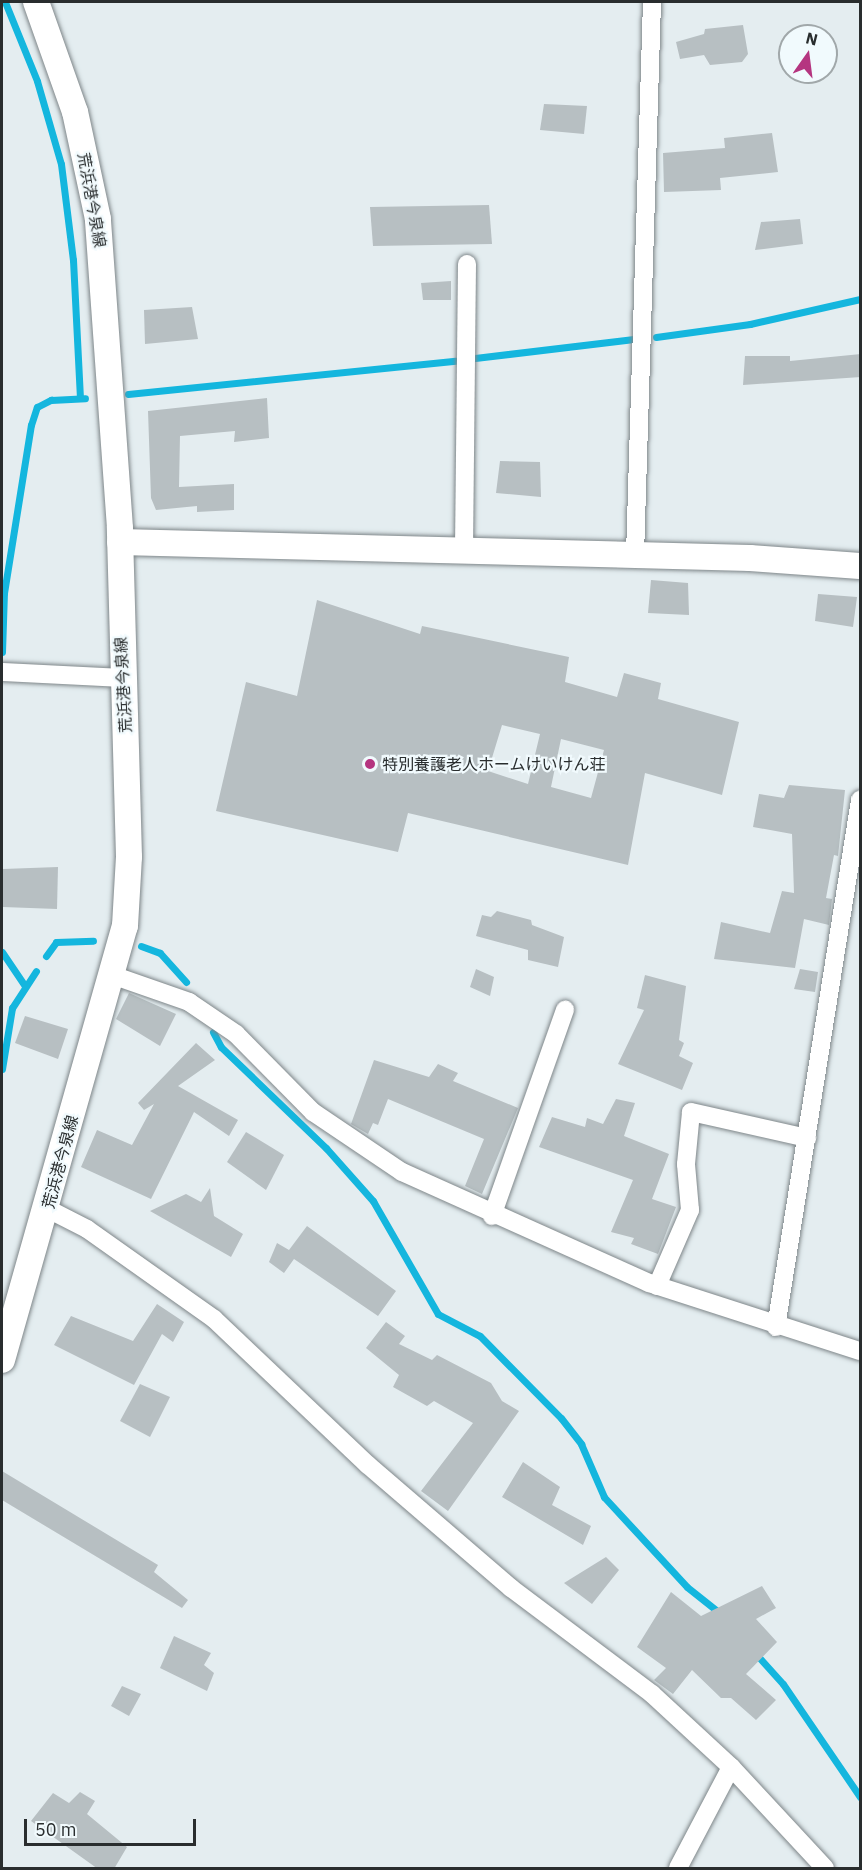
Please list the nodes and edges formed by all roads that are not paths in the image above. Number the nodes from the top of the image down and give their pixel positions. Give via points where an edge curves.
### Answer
1 (36, 2) edge
2 (652, 2) edge
3 (467, 264) dead end
4 (120, 542) junction
5 (464, 550) junction
6 (635, 555) junction
7 (861, 566) edge
8 (2, 672) edge
9 (124, 678) junction
10 (861, 800) edge
11 (112, 975) junction
12 (566, 1010) dead end
13 (807, 1138) junction
14 (48, 1209) junction
15 (492, 1216) junction
16 (657, 1286) junction
17 (776, 1327) junction
18 (861, 1351) edge
19 (2, 1360) edge
20 (731, 1767) junction
21 (678, 1869) edge
22 (825, 1869) edge

1 - 4 main road, 荒浜港今泉線 via 75,112 98,219
2 - 6 street
3 - 5 street
4 - 5 main road
4 - 9 main road, 荒浜港今泉線
5 - 6 main road
6 - 7 main road
8 - 9 street
9 - 11 main road, 荒浜港今泉線 via 128,888
10 - 13 street
11 - 14 main road, 荒浜港今泉線
11 - 15 street via 189,1002 236,1034 347,1139 402,1172
12 - 15 street
13 - 16 street via 691,1112 686,1164 690,1210
13 - 17 street
14 - 19 main road, 荒浜港今泉線
14 - 20 street via 87,1229 214,1318 368,1464 511,1588 652,1694
15 - 16 street
16 - 17 street
17 - 18 street
20 - 21 street
20 - 22 street

